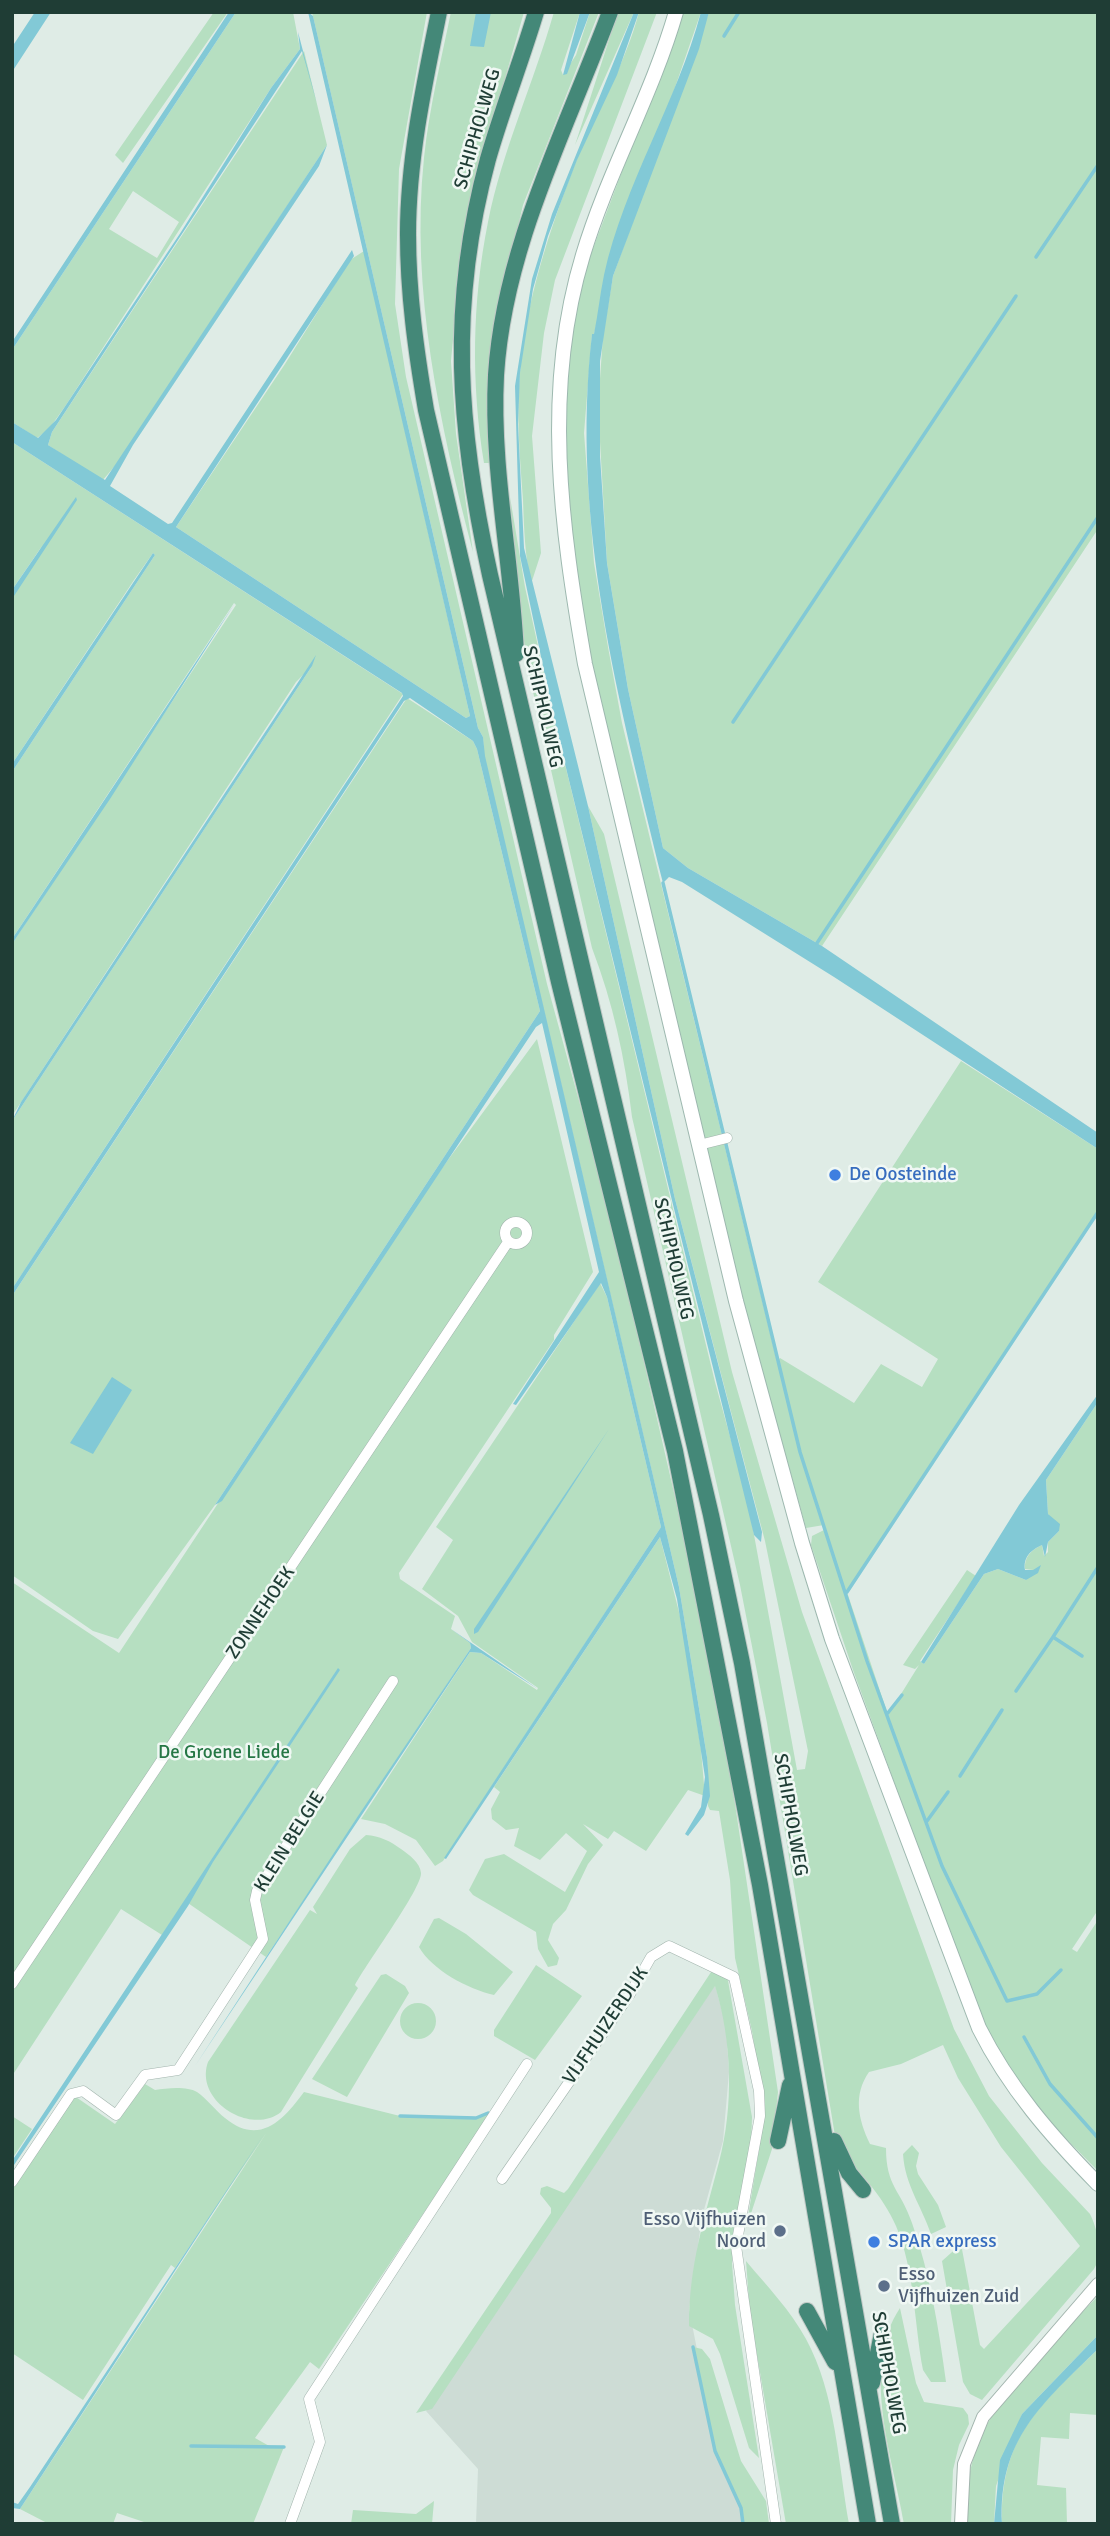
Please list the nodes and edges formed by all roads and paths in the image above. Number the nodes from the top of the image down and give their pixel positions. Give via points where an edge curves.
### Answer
1 (439, 12) edge
2 (536, 12) edge
3 (610, 12) edge
4 (676, 12) edge
5 (518, 694) junction
6 (727, 1138) dead end
7 (704, 1144) junction
8 (508, 1242) dead end
9 (393, 1681) dead end
10 (12, 1984) edge
11 (527, 2064) dead end
12 (792, 2080) junction
13 (818, 2092) junction
14 (778, 2141) dead end
15 (502, 2179) dead end
16 (12, 2182) edge
17 (1098, 2184) edge
18 (863, 2190) dead end
19 (1098, 2284) edge
20 (807, 2311) dead end
21 (882, 2333) dead end
22 (841, 2374) junction
23 (870, 2393) junction
24 (290, 2524) edge
25 (776, 2524) edge
26 (868, 2524) edge
27 (892, 2524) edge
28 (961, 2524) edge

1 - 12 highway via 420,107 408,232 415,345 426,410 559,982 675,1451 747,1818
2 - 5 highway, SCHIPHOLWEG via 482,186 467,264 461,342 462,408 473,496
3 - 5 highway via 532,211 502,324 496,372 496,459
4 - 7 main road via 583,254 561,368 558,470 585,664
5 - 13 highway, SCHIPHOLWEG via 711,1515
6 - 7 street
7 - 17 main road via 736,1300 802,1543 832,1639 960,1983 999,2066 1026,2106
8 - 10 street, ZONNEHOEK
9 - 16 street, KLEIN BELGIE via 257,1891 263,1939 178,2070 145,2074 116,2115 83,2091 71,2094
11 - 24 street via 309,2399 320,2442
12 - 14 highway
12 - 22 highway
13 - 18 highway via 839,2157
13 - 23 highway, SCHIPHOLWEG
15 - 25 street, VIJFHUIZERDIJK via 651,1957 669,1946 734,1977 759,2091 760,2116 736,2246
19 - 28 street via 983,2417 964,2464
20 - 22 highway
21 - 23 highway
22 - 26 highway
23 - 27 highway, SCHIPHOLWEG

